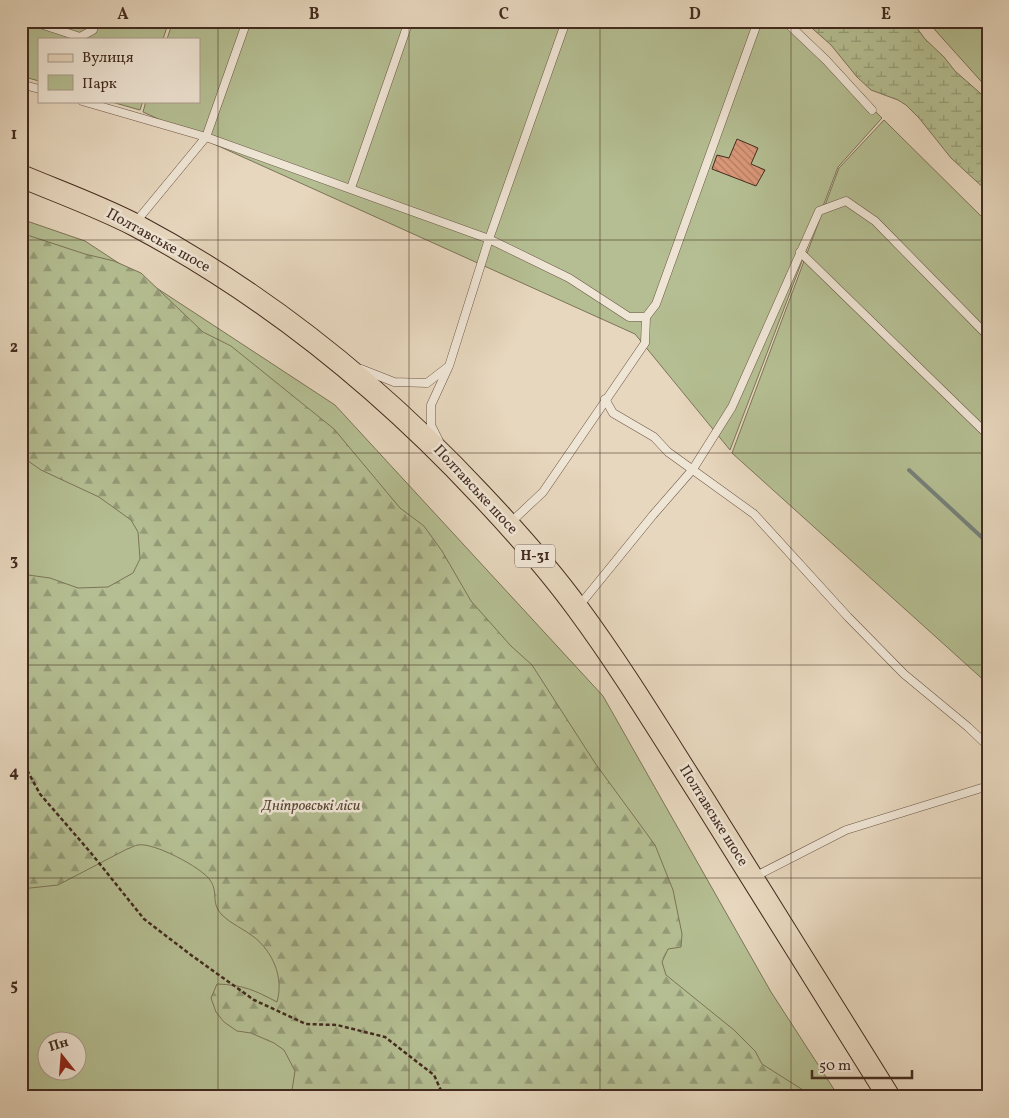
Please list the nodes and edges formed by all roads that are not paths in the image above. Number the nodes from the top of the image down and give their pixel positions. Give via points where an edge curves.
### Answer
1 (31, 21) edge
2 (96, 21) edge
3 (247, 21) edge
4 (409, 21) edge
5 (566, 21) edge
6 (758, 21) edge
7 (784, 21) edge
8 (21, 84) edge
9 (38, 89) edge
10 (85, 102) edge
11 (872, 110) dead end
12 (206, 138) junction
13 (21, 176) edge
14 (350, 188) junction
15 (133, 224) junction
16 (489, 239) junction
17 (800, 252) junction
18 (646, 317) junction
19 (988, 336) edge
20 (338, 360) junction
21 (450, 366) junction
22 (606, 398) junction
23 (988, 435) edge
24 (447, 458) junction
25 (693, 469) junction
26 (509, 524) junction
27 (578, 608) junction
28 (988, 746) edge
29 (988, 786) edge
30 (752, 878) junction
31 (889, 1097) edge

1 - 2 lane via 80,37 92,30
3 - 12 lane
4 - 14 lane
5 - 16 lane
6 - 18 lane via 656,304
7 - 11 lane
8 - 9 lane
10 - 12 lane
12 - 14 lane
12 - 15 lane
13 - 15 main road, Полтавське шосе / Н-31
14 - 16 lane
15 - 20 main road, Полтавське шосе / Н-31 via 205,265
16 - 18 lane via 569,278 629,318
16 - 21 lane
17 - 19 lane via 819,211 846,201 874,221
17 - 23 lane
17 - 25 lane via 732,407
18 - 22 lane via 644,343
20 - 21 lane via 394,382 427,383
20 - 24 main road, Полтавське шосе / Н-31
21 - 24 lane via 431,405 431,425
22 - 25 lane via 613,413 654,437 668,452
22 - 26 lane via 543,492
24 - 26 main road, Полтавське шосе / Н-31
25 - 27 lane
25 - 28 lane via 754,514 904,674
26 - 27 main road, Полтавське шосе / Н-31
27 - 30 main road, Полтавське шосе / Н-31
29 - 30 lane via 846,830
30 - 31 main road, Полтавське шосе / Н-31

